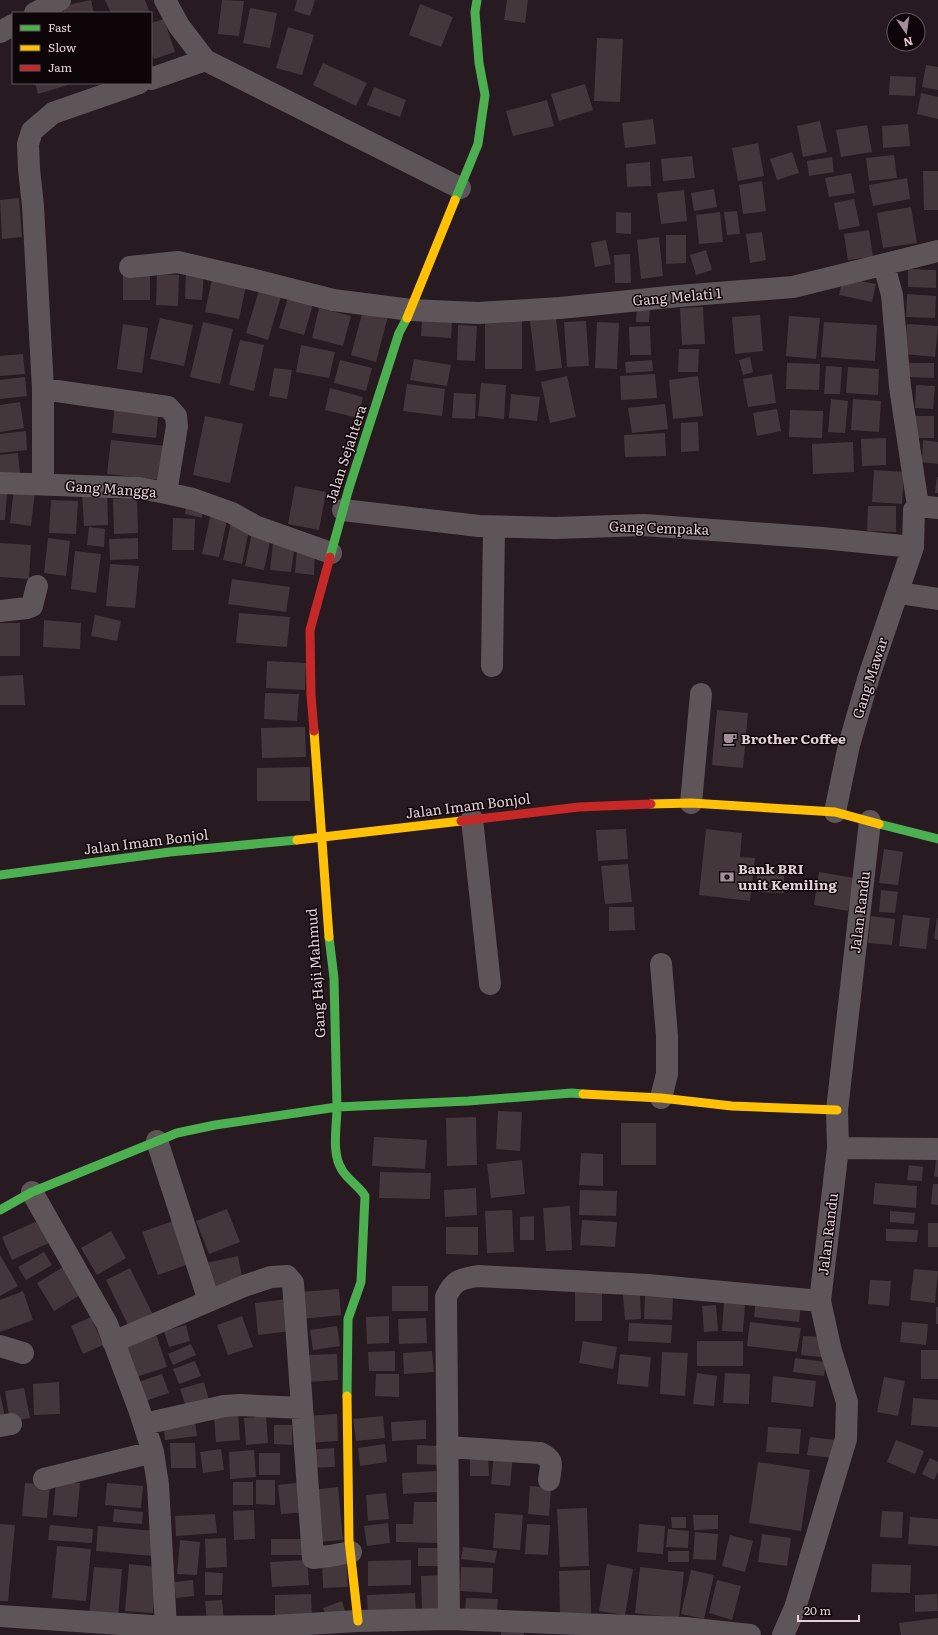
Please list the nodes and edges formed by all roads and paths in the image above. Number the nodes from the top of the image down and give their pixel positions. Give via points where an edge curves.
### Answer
1 (60, 0) edge
2 (165, 0) edge
3 (477, 0) edge
4 (37, 12) edge
5 (12, 26) edge
6 (0, 32) edge
7 (206, 60) junction
8 (152, 79) edge
9 (136, 84) edge
10 (460, 188) junction
11 (938, 251) edge
12 (884, 265) junction
13 (130, 267) dead end
14 (411, 310) junction
15 (43, 389) junction
16 (0, 483) edge
17 (43, 484) junction
18 (166, 493) junction
19 (928, 507) edge
20 (343, 510) junction
21 (494, 527) junction
22 (913, 547) junction
23 (331, 553) junction
24 (37, 586) dead end
25 (899, 593) junction
26 (938, 599) edge
27 (0, 611) edge
28 (492, 666) dead end
29 (701, 694) dead end
30 (690, 803) junction
31 (836, 812) junction
32 (472, 819) junction
33 (870, 821) junction
34 (321, 838) junction
35 (938, 839) edge
36 (0, 875) edge
37 (661, 964) dead end
38 (490, 984) dead end
39 (661, 1098) junction
40 (337, 1107) junction
41 (837, 1110) junction
42 (157, 1141) junction
43 (838, 1148) junction
44 (938, 1149) edge
45 (32, 1192) junction
46 (0, 1210) edge
47 (209, 1301) junction
48 (820, 1301) junction
49 (113, 1342) junction
50 (0, 1346) edge
51 (23, 1353) dead end
52 (302, 1408) junction
53 (144, 1424) junction
54 (447, 1447) junction
55 (153, 1452) junction
56 (44, 1479) dead end
57 (549, 1480) dead end
58 (351, 1552) junction
59 (0, 1616) edge
60 (449, 1619) junction
61 (358, 1621) junction
62 (166, 1627) junction
63 (416, 1627) edge
64 (750, 1635) edge
65 (783, 1635) edge

1 - 4 street
2 - 7 street via 179,26
3 - 10 main road, Jalan Sejahtera via 475,12 479,63 485,95 478,144
5 - 6 street
7 - 8 street
7 - 10 street
9 - 15 street via 53,113 32,131 28,144
10 - 14 main road, Jalan Sejahtera
11 - 12 street, Gang Melati 1
12 - 14 street, Gang Melati 1 via 793,287 478,313
12 - 19 street via 892,295 900,386
13 - 14 street, Gang Melati 1 via 178,262 333,300
14 - 20 main road, Jalan Sejahtera via 399,333
15 - 17 street
15 - 18 street via 168,407 176,416 177,426
16 - 17 street, Gang Mangga
17 - 18 street, Gang Mangga via 139,488
18 - 23 street, Gang Mangga via 193,499 232,513 255,526
19 - 22 street via 914,510
20 - 21 street, Gang Cempaka
20 - 23 main road, Jalan Sejahtera
21 - 22 street, Gang Cempaka via 644,525
21 - 28 street
22 - 25 street, Gang Mawar
23 - 34 main road, Jalan Sejahtera via 310,630 311,695
24 - 27 street via 32,606
25 - 26 street
25 - 31 street, Gang Mawar via 869,676 849,745
29 - 30 street
30 - 31 main road, Jalan Imam Bonjol
30 - 32 main road, Jalan Imam Bonjol via 579,807
31 - 33 main road, Jalan Imam Bonjol
32 - 34 main road, Jalan Imam Bonjol
32 - 38 street
33 - 35 main road, Jalan Imam Bonjol
33 - 41 street, Jalan Randu
34 - 36 main road, Jalan Imam Bonjol via 170,852
34 - 40 main road, Gang Haji Mahmud via 334,978
37 - 39 street via 667,1036 666,1074
39 - 40 main road via 572,1093
39 - 41 main road via 732,1106
40 - 42 main road via 192,1129
40 - 58 main road, Gang Haji Mahmud via 338,1162 365,1196 361,1282 348,1320 347,1434
41 - 43 street, Jalan Randu
42 - 45 main road
42 - 47 street
43 - 44 street
43 - 48 street, Jalan Randu
45 - 46 main road
45 - 49 street via 107,1324
47 - 49 street
47 - 52 street via 271,1277 287,1276 293,1283
48 - 54 street via 648,1285 478,1276 460,1279 451,1286 446,1297
48 - 65 street, Jalan Randu via 831,1351 847,1402 846,1439 795,1608
49 - 53 street
50 - 51 street
52 - 53 street via 232,1406
52 - 58 street via 313,1558
53 - 55 street
54 - 57 street via 540,1453 551,1461
54 - 60 street
55 - 56 street
55 - 62 street via 158,1485
58 - 61 main road, Gang Haji Mahmud
59 - 62 street
60 - 63 street
60 - 64 street via 685,1628
61 - 62 street via 274,1626
61 - 63 street

